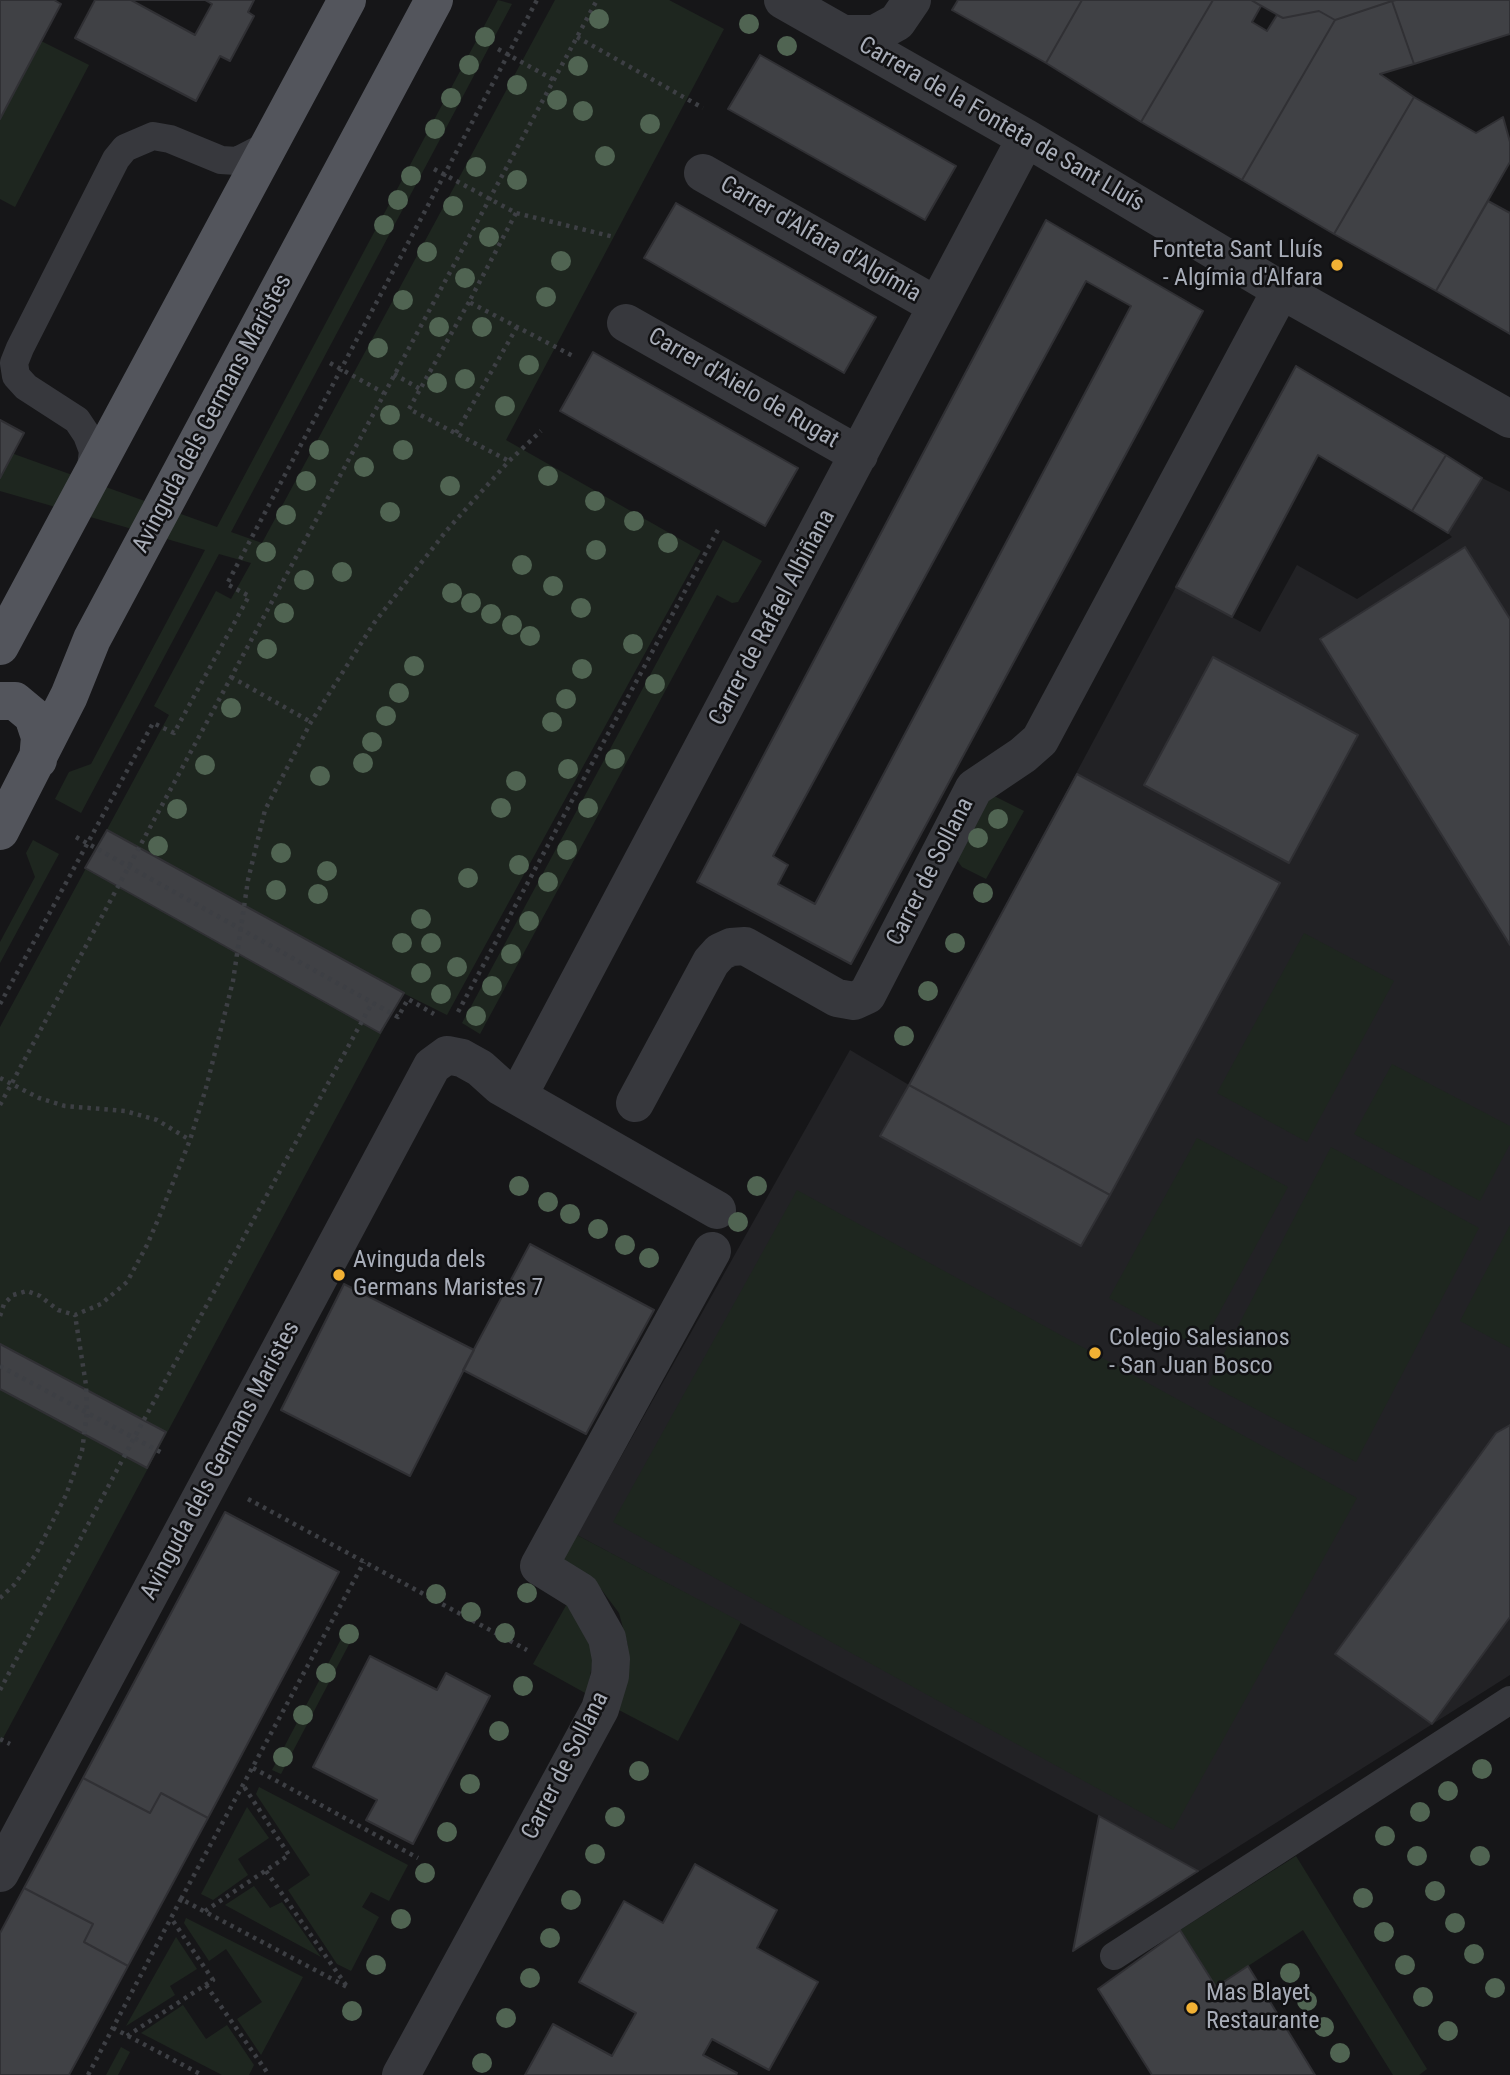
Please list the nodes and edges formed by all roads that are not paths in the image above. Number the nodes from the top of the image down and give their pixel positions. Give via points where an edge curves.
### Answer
1 (346, 0) edge
2 (433, 0) edge
3 (783, 0) edge
4 (912, 0) edge
5 (845, 34) junction
6 (1026, 138) junction
7 (270, 144) junction
8 (703, 173) dead end
9 (1280, 290) junction
10 (937, 306) junction
11 (626, 323) dead end
12 (1510, 418) edge
13 (859, 455) junction
14 (89, 477) junction
15 (0, 646) edge
16 (0, 701) edge
17 (38, 760) junction
18 (0, 831) edge
19 (518, 1096) junction
20 (635, 1102) dead end
21 (717, 1210) dead end
22 (712, 1251) dead end
23 (1510, 1700) edge
24 (0, 1873) edge
25 (1114, 1955) dead end
26 (401, 2075) edge

1 - 7 main road
2 - 17 main road, Avinguda dels Germans Maristes via 92,639
3 - 5 street, Carrera de la Fonteta de Sant Lluís
4 - 5 street via 897,22 875,34
5 - 6 street, Carrera de la Fonteta de Sant Lluís
6 - 9 street, Carrera de la Fonteta de Sant Lluís
6 - 10 street, Carrer de Rafael Albiñana
7 - 14 main road
7 - 14 lane via 237,161 221,160 153,136 125,148 116,159 15,363 16,376 26,387 77,420 87,435 93,451
8 - 10 street, Carrer d'Alfara d'Algímia
9 - 12 street, Carrera de la Fonteta de Sant Lluís
9 - 20 street, Carrer de Sollana via 1040,740 974,788 867,995 853,1001 837,998 745,946 720,952
10 - 13 street, Carrer de Rafael Albiñana
11 - 13 street, Carrer d'Aielo de Rugat
13 - 19 street, Carrer de Rafael Albiñana
14 - 15 main road
16 - 17 main road via 15,701 33,716 40,737
17 - 18 main road, Avinguda dels Germans Maristes
19 - 21 street
19 - 24 street, Avinguda dels Germans Maristes via 462,1058 447,1032
22 - 26 street, Carrer de Sollana via 538,1566 581,1592 607,1638 610,1676 600,1709
23 - 25 lane

